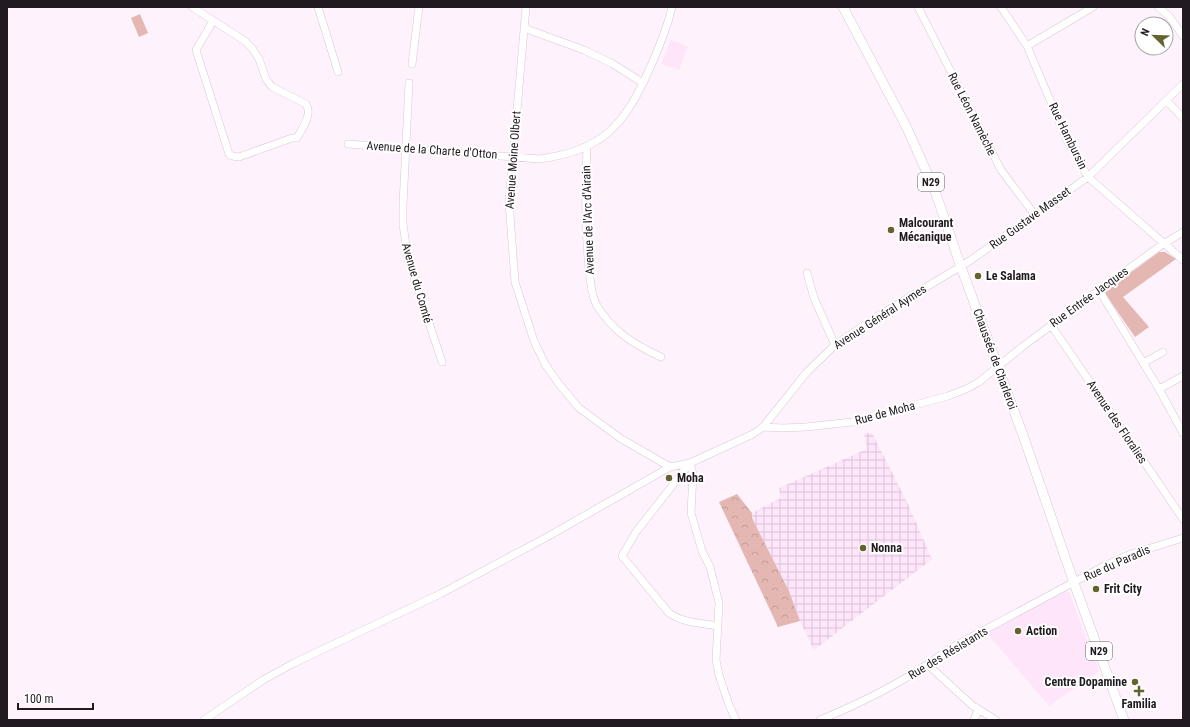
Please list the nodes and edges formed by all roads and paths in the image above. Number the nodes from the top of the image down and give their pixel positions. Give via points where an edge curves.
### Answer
1 (192, 7) edge
2 (318, 7) edge
3 (419, 7) edge
4 (526, 7) edge
5 (672, 7) edge
6 (843, 7) edge
7 (918, 7) edge
8 (1001, 7) edge
9 (1093, 7) edge
10 (1158, 7) edge
11 (213, 21) junction
12 (524, 28) junction
13 (1183, 36) edge
14 (1027, 46) junction
15 (412, 64) dead end
16 (338, 72) dead end
17 (409, 83) dead end
18 (643, 83) junction
19 (1183, 84) edge
20 (1167, 101) junction
21 (1183, 118) edge
22 (348, 144) dead end
23 (587, 147) junction
24 (407, 148) junction
25 (512, 156) junction
26 (1088, 177) junction
27 (1035, 215) junction
28 (1183, 232) edge
29 (1163, 244) junction
30 (1183, 260) edge
31 (961, 267) junction
32 (807, 273) dead end
33 (1098, 290) junction
34 (1051, 325) junction
35 (835, 345) junction
36 (1163, 352) dead end
37 (661, 357) dead end
38 (442, 362) dead end
39 (1143, 364) junction
40 (998, 367) junction
41 (1183, 376) edge
42 (1159, 390) junction
43 (763, 426) junction
44 (1183, 433) edge
45 (690, 463) junction
46 (670, 467) junction
47 (1183, 519) edge
48 (1183, 538) edge
49 (1074, 583) junction
50 (718, 626) junction
51 (928, 665) junction
52 (978, 710) junction
53 (204, 720) edge
54 (736, 720) edge
55 (820, 720) edge
56 (974, 720) edge
57 (996, 720) edge
58 (1124, 720) edge

1 - 11 street
2 - 16 street
3 - 15 street
4 - 12 street, Avenue Moine Olbert
5 - 18 street, Avenue de la Charte d'Otton via 662,39
6 - 31 main road, Chaussée de Charleroi / N29 via 907,128 935,191
7 - 27 street, Rue Léon Namèche via 1001,170
8 - 14 street, Rue Hambursin
9 - 14 street
10 - 13 street via 1169,16
11 - 11 street via 252,48 259,58 266,80 272,87 309,108 308,116 297,138 239,157 229,154 196,50
12 - 18 street via 584,50
12 - 25 street, Avenue Moine Olbert
14 - 26 street, Rue Hambursin via 1067,140
17 - 24 street, Avenue du Comté
18 - 23 street, Avenue de la Charte d'Otton via 629,110 614,127
19 - 20 street, Rue Gustave Masset
20 - 21 street
20 - 26 street, Rue Gustave Masset
22 - 24 street, Avenue de la Charte d'Otton
23 - 25 street, Avenue de la Charte d'Otton via 569,154 539,159
23 - 37 street, Avenue de l'Arc d'Airain via 587,248 595,302 617,331 631,342
24 - 25 street, Avenue de la Charte d'Otton
24 - 38 street, Avenue du Comté via 402,224 404,242
25 - 46 street, Avenue Moine Olbert via 509,202 516,282 534,341 542,358 579,408 620,438
26 - 27 street, Rue Gustave Masset
26 - 29 street, Rue Hambursin
27 - 31 street, Rue Gustave Masset
28 - 29 street, Rue Entrée Jacques
29 - 30 street, Rue Hambursin
29 - 33 street, Rue Entrée Jacques
31 - 35 street, Avenue Général Aymes via 882,313
31 - 40 main road, Chaussée de Charleroi / N29
32 - 35 street via 814,298
33 - 34 street, Rue Entrée Jacques
33 - 39 street
34 - 40 street, Rue Entrée Jacques
34 - 47 street, Avenue des Floralies
35 - 43 street, Avenue Général Aymes via 807,372
36 - 39 street
39 - 42 street
40 - 43 street, Rue de Moha via 979,382 948,396 852,422 806,427
40 - 49 main road, Chaussée de Charleroi / N29
41 - 42 street
42 - 44 street
43 - 45 street, Avenue Général Aymes via 753,434
45 - 46 street
45 - 50 street via 693,474 690,513 715,585 719,603
45 - 50 street, Avenue Général Aymes via 636,532 622,556 669,614 686,621
46 - 53 street via 440,594 294,663
48 - 49 street, Rue du Paradis via 1131,554
49 - 51 street, Rue des Résistants via 949,649
49 - 58 main road, Chaussée de Charleroi / N29
50 - 54 street via 716,660
51 - 52 street
51 - 55 street, Rue des Résistants via 856,705
52 - 56 street
52 - 57 street

